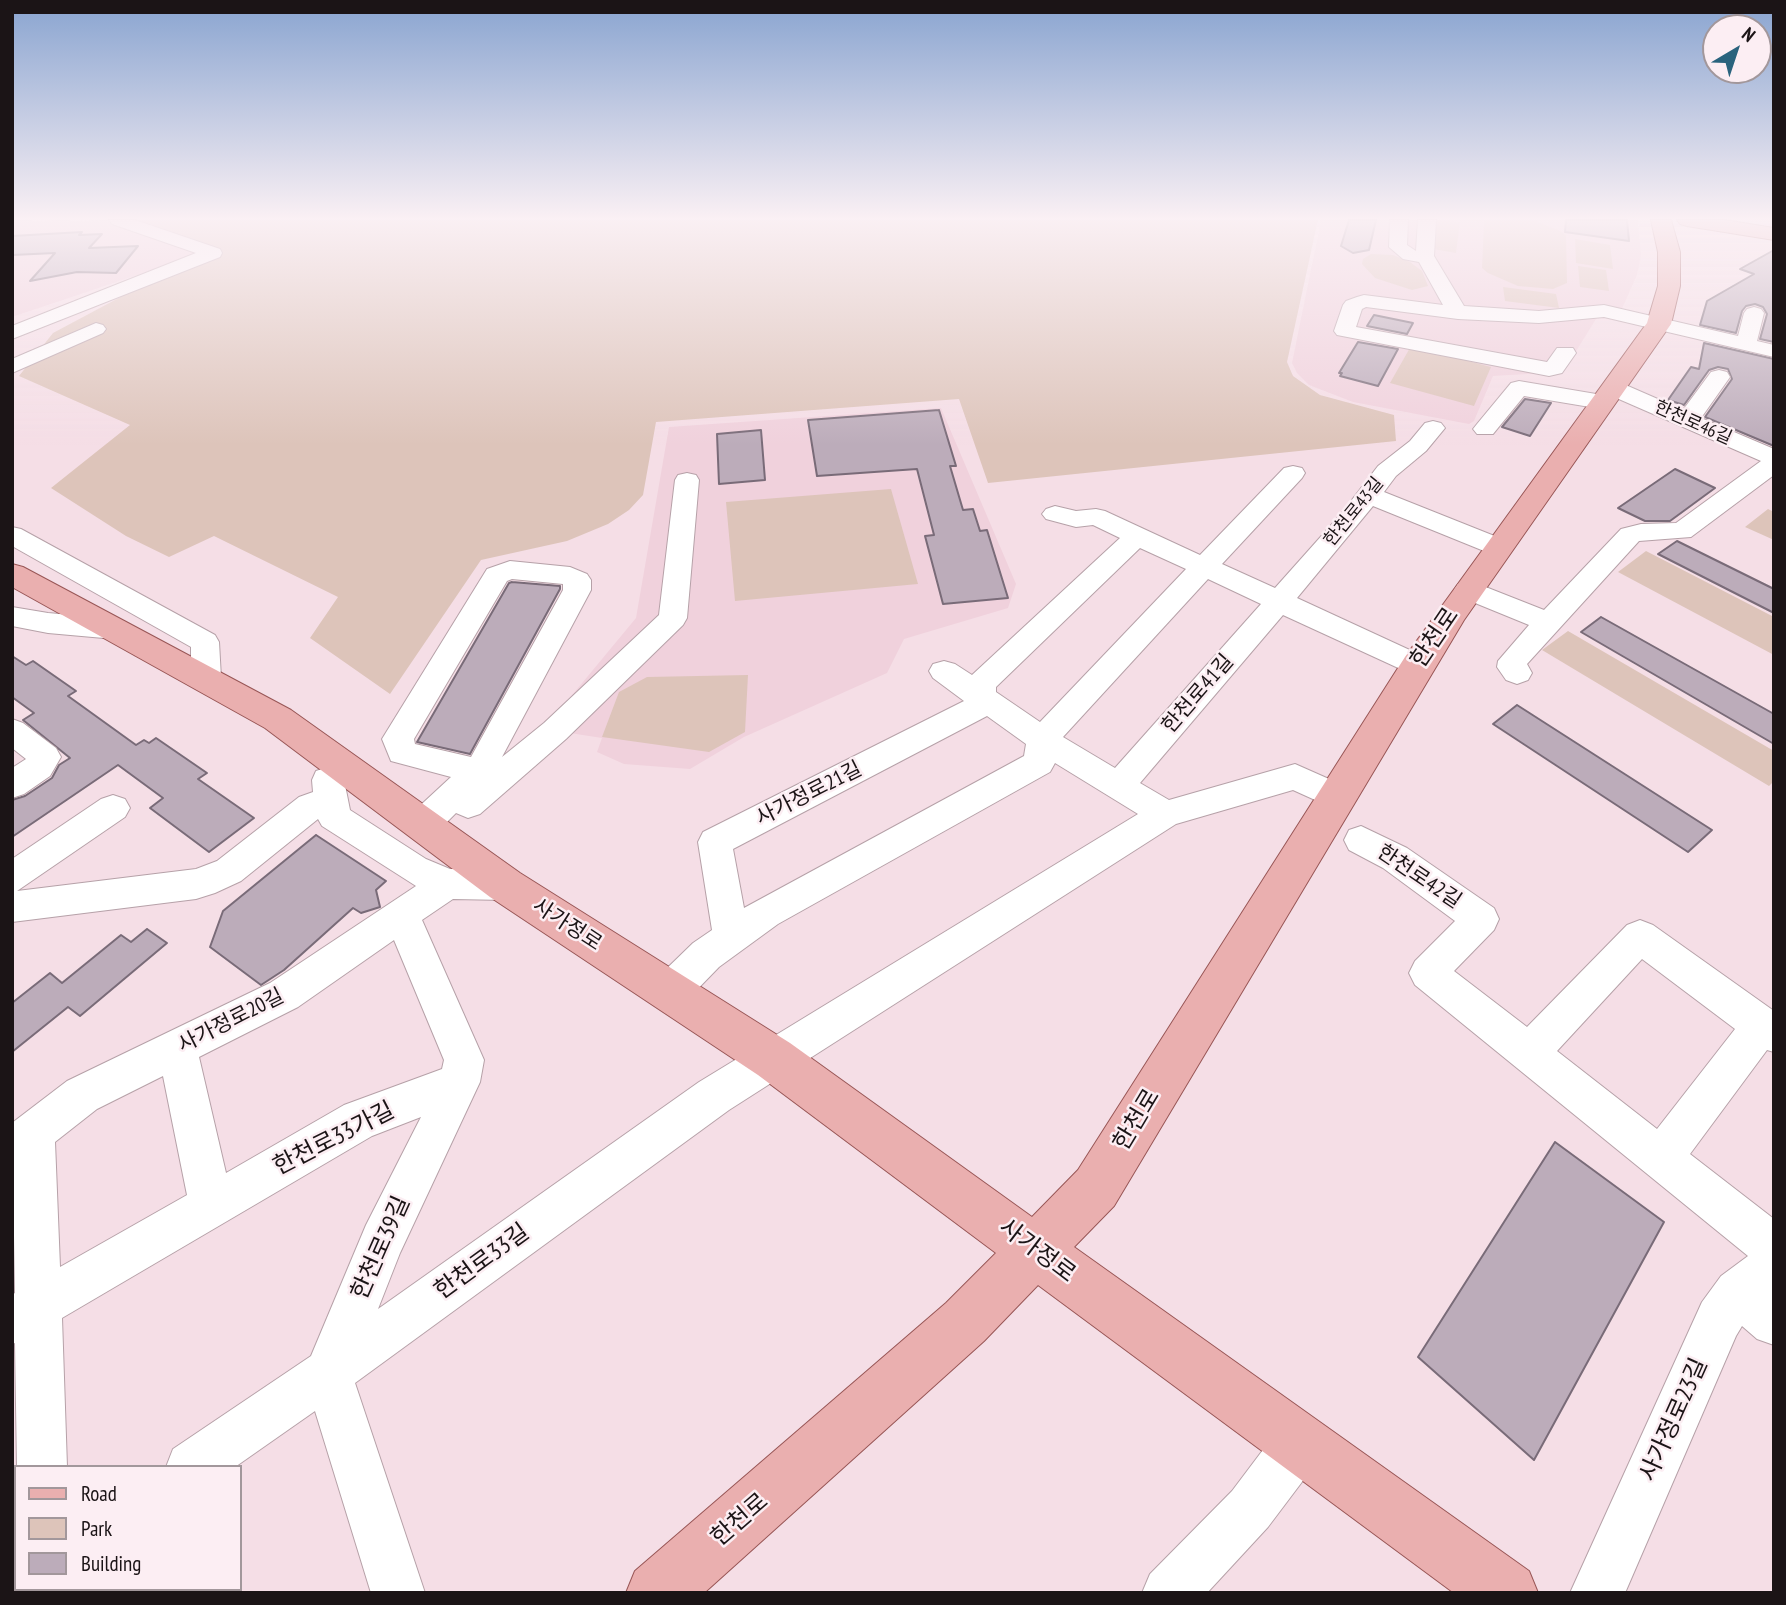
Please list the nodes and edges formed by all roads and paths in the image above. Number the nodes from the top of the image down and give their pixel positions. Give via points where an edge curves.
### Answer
1 (108, 295) edge
2 (1447, 295) edge
3 (1667, 295) edge
4 (1458, 313) junction
5 (1754, 313) dead end
6 (1660, 324) junction
7 (96, 330) dead end
8 (12, 333) edge
9 (1746, 344) junction
10 (1774, 351) edge
11 (1565, 353) dead end
12 (12, 367) edge
13 (1719, 377) dead end
14 (1608, 395) junction
15 (1686, 419) junction
16 (1433, 428) dead end
17 (1485, 429) dead end
18 (1770, 453) edge
19 (1293, 473) dead end
20 (687, 480) dead end
21 (1368, 495) junction
22 (1055, 514) dead end
23 (12, 535) edge
24 (1138, 536) junction
25 (1498, 547) junction
26 (1206, 566) junction
27 (12, 574) edge
28 (1468, 590) junction
29 (1279, 601) junction
30 (12, 616) edge
31 (1548, 622) junction
32 (115, 629) junction
33 (1417, 665) junction
34 (944, 671) dead end
35 (1517, 673) dead end
36 (206, 678) junction
37 (981, 696) junction
38 (12, 731) edge
39 (1043, 740) junction
40 (323, 750) junction
41 (479, 771) junction
42 (12, 785) edge
43 (1117, 788) junction
44 (1335, 796) junction
45 (331, 799) junction
46 (113, 808) dead end
47 (1165, 814) junction
48 (428, 829) junction
49 (1361, 840) dead end
50 (447, 884) junction
51 (505, 885) junction
52 (17, 902) edge
53 (401, 913) junction
54 (732, 935) junction
55 (671, 990) junction
56 (1768, 1030) edge
57 (177, 1049) junction
58 (1529, 1053) junction
59 (774, 1059) junction
60 (460, 1082) junction
61 (23, 1141) edge
62 (1661, 1158) junction
63 (211, 1205) junction
64 (1774, 1248) edge
65 (1036, 1251) junction
66 (1755, 1278) edge
67 (25, 1314) edge
68 (1774, 1322) edge
69 (328, 1373) junction
70 (1299, 1444) junction
71 (42, 1465) edge
72 (194, 1465) edge
73 (398, 1593) edge
74 (657, 1593) edge
75 (1169, 1593) edge
76 (1507, 1593) edge
77 (1597, 1593) edge

1 - 8 street
2 - 4 street
3 - 6 main road, 한천로
4 - 6 street via 1539,317 1604,311
4 - 11 street via 1358,302 1344,331 1549,369
5 - 9 street
6 - 9 street
6 - 14 main road, 한천로
7 - 12 street
9 - 10 street
13 - 15 street
14 - 15 street, 한천로46길
14 - 17 street, 한천로46길 via 1519,388
14 - 25 main road, 한천로
15 - 18 street, 한천로46길
16 - 21 street, 한천로43길
18 - 31 street via 1682,531 1630,535
19 - 26 street
20 - 48 street via 673,618 555,731
21 - 25 street
21 - 29 street, 한천로43길
22 - 24 street via 1096,517
23 - 36 street via 205,642
24 - 26 street
24 - 37 street via 981,684
25 - 28 main road, 한천로
26 - 29 street
26 - 39 street
27 - 32 main road, 사가정로
28 - 31 street
28 - 33 main road, 한천로
29 - 33 street
29 - 43 street, 한천로41길
30 - 32 street, 사가정로
31 - 35 street via 1513,662
32 - 36 main road, 사가정로
33 - 44 main road, 한천로
34 - 37 street
36 - 40 main road, 사가정로
37 - 39 street
37 - 54 street, 사가정로21길 via 977,708 715,842
38 - 42 street via 45,757 39,767
39 - 43 street
39 - 54 street via 1039,763
40 - 45 street
40 - 48 main road, 사가정로
41 - 41 street via 577,590 579,584 570,576 510,570 498,575 398,739 402,752
41 - 48 street
43 - 47 street
44 - 47 street via 1295,777
44 - 65 main road, 한천로 via 1096,1188
45 - 50 street via 334,817 414,869
45 - 52 street via 311,806 229,871 197,884
46 - 52 street
47 - 59 street
48 - 51 main road, 사가정로
49 - 58 street, 한천로42길 via 1395,858 1481,919 1428,973
50 - 51 street
50 - 53 street, 사가정로20길
51 - 55 main road, 사가정로
53 - 57 street, 사가정로20길 via 284,995
53 - 60 street, 한천로39길 via 464,1060
54 - 55 street
55 - 59 main road, 사가정로
56 - 58 street via 1640,936
56 - 62 street
57 - 61 street, 사가정로20길 via 82,1095
57 - 63 street
58 - 62 street, 한천로42길
59 - 65 main road, 사가정로
59 - 69 street, 한천로33길 via 714,1096
60 - 63 street, 한천로33가길 via 359,1120
60 - 69 street, 한천로39길 via 382,1241
61 - 67 street
62 - 64 street, 한천로42길
63 - 67 street, 한천로33가길
65 - 70 main road, 사가정로
65 - 74 main road, 한천로 via 965,1322
66 - 68 street
66 - 77 street, 사가정로23길 via 1719,1319
67 - 71 street
69 - 72 street, 한천로33길
69 - 73 street
70 - 75 street via 1250,1509
70 - 76 main road, 사가정로

